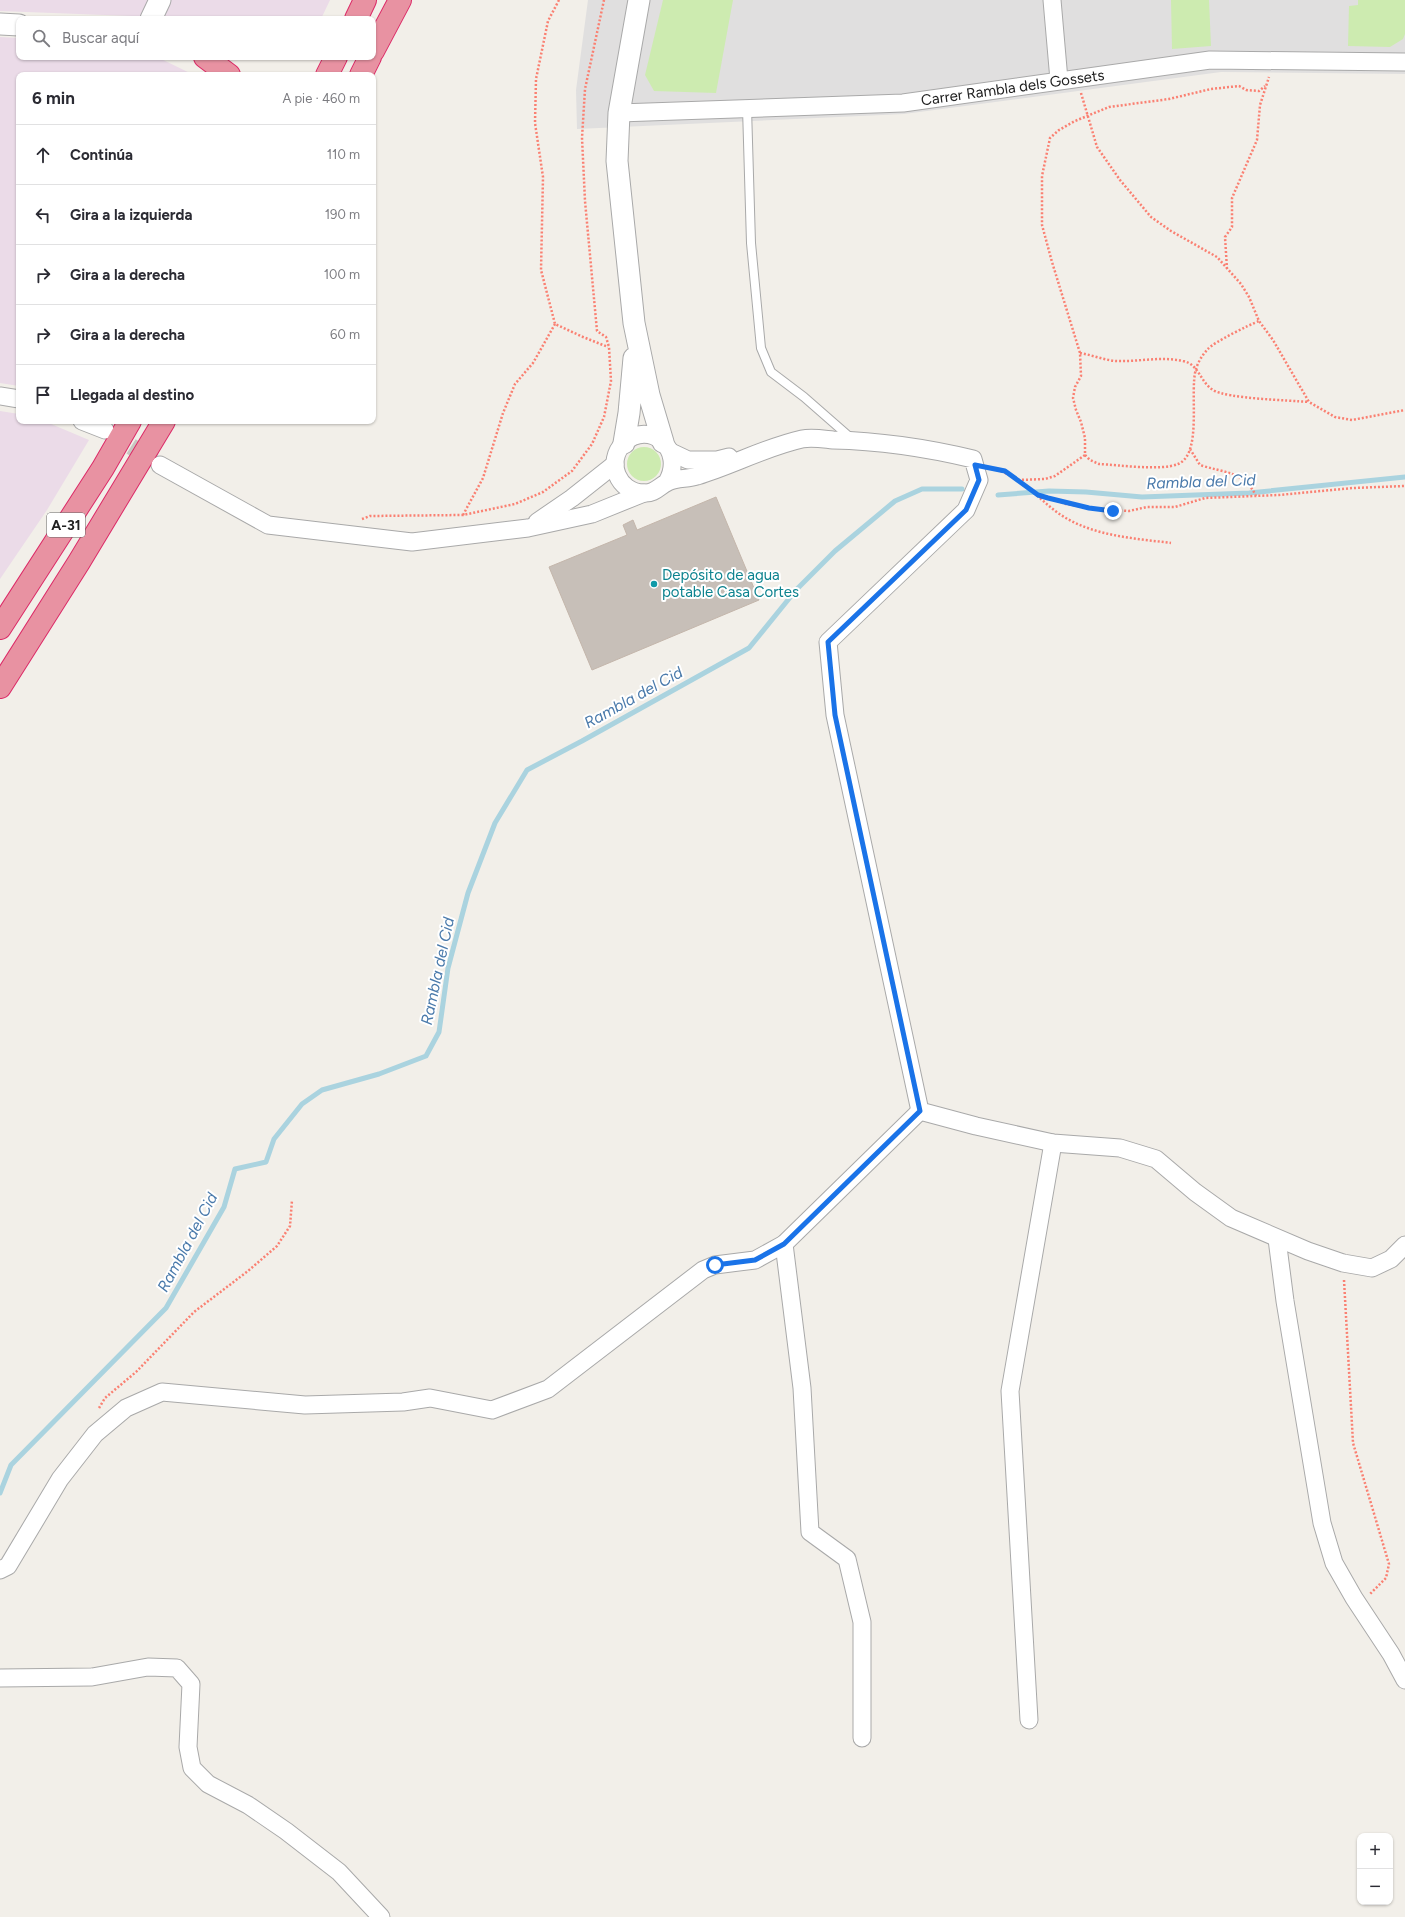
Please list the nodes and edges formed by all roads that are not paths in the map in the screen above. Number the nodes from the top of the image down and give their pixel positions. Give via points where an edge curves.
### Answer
1 (160, 0) edge
2 (351, 0) edge
3 (366, 0) edge
4 (400, 0) edge
5 (639, 0) edge
6 (1052, 0) edge
7 (152, 16) edge
8 (343, 16) edge
9 (358, 16) edge
10 (0, 24) edge
11 (16, 26) edge
12 (376, 45) edge
13 (209, 60) edge
14 (334, 60) edge
15 (368, 60) edge
16 (1405, 62) edge
17 (225, 72) edge
18 (328, 72) edge
19 (362, 72) edge
20 (1059, 80) junction
21 (746, 108) junction
22 (619, 113) junction
23 (634, 323) junction
24 (0, 396) edge
25 (16, 399) edge
26 (90, 424) edge
27 (128, 424) edge
28 (162, 424) edge
29 (105, 430) tunnel mouth
30 (854, 440) junction
31 (624, 443) junction
32 (667, 447) junction
33 (763, 451) junction
34 (615, 464) junction
35 (160, 465) tunnel mouth
36 (667, 482) junction
37 (644, 493) junction
38 (528, 528) junction
39 (0, 628) edge
40 (0, 687) edge
41 (920, 1111) junction
42 (1053, 1143) junction
43 (1277, 1239) junction
44 (784, 1244) junction
45 (1405, 1245) edge
46 (0, 1570) edge
47 (0, 1678) edge
48 (1405, 1680) edge
49 (1029, 1720) dead end
50 (862, 1738) dead end
51 (381, 1917) edge

1 - 7 street
2 - 8 highway
3 - 9 highway
4 - 12 highway
5 - 22 street
6 - 20 street
10 - 11 street
13 - 17 highway
14 - 18 highway
15 - 19 highway
16 - 20 street, Carrer Rambla dels Gossets via 1210,60
20 - 21 street, Carrer Rambla dels Gossets via 903,103
21 - 22 street, Carrer Rambla dels Gossets
21 - 30 lane via 751,243 761,348 771,372 804,396
22 - 23 street via 617,161
23 - 31 street via 634,372
23 - 32 street via 649,395
24 - 25 street
26 - 29 street
27 - 39 highway, A-31 via 103,468
28 - 40 highway, A-31
30 - 33 street via 804,438
30 - 41 street via 941,451 973,459 979,480 966,510 828,642 835,715
31 - 32 street via 636,436 644,435 651,436
31 - 34 street via 616,456
32 - 33 street via 688,460 717,460
32 - 36 street via 673,468
33 - 36 street via 696,477
34 - 37 street via 623,485 629,490
34 - 38 street
35 - 38 street via 268,525 412,542
36 - 37 street via 657,490
37 - 38 street via 592,514
41 - 42 street
41 - 44 street
42 - 43 street via 1120,1148 1156,1159 1231,1218
42 - 49 street via 1010,1391
43 - 45 street via 1343,1263 1372,1268 1391,1259
43 - 48 street via 1322,1523 1334,1564
44 - 46 street via 755,1260 715,1265 703,1270 548,1389 492,1410 430,1398 403,1402 305,1405 162,1392 126,1408 95,1434 60,1479 8,1566
44 - 50 street via 802,1388 810,1532 847,1559 862,1622
47 - 51 street via 92,1677 148,1667 177,1668 191,1684 188,1747 192,1768 208,1784 248,1804 339,1872

